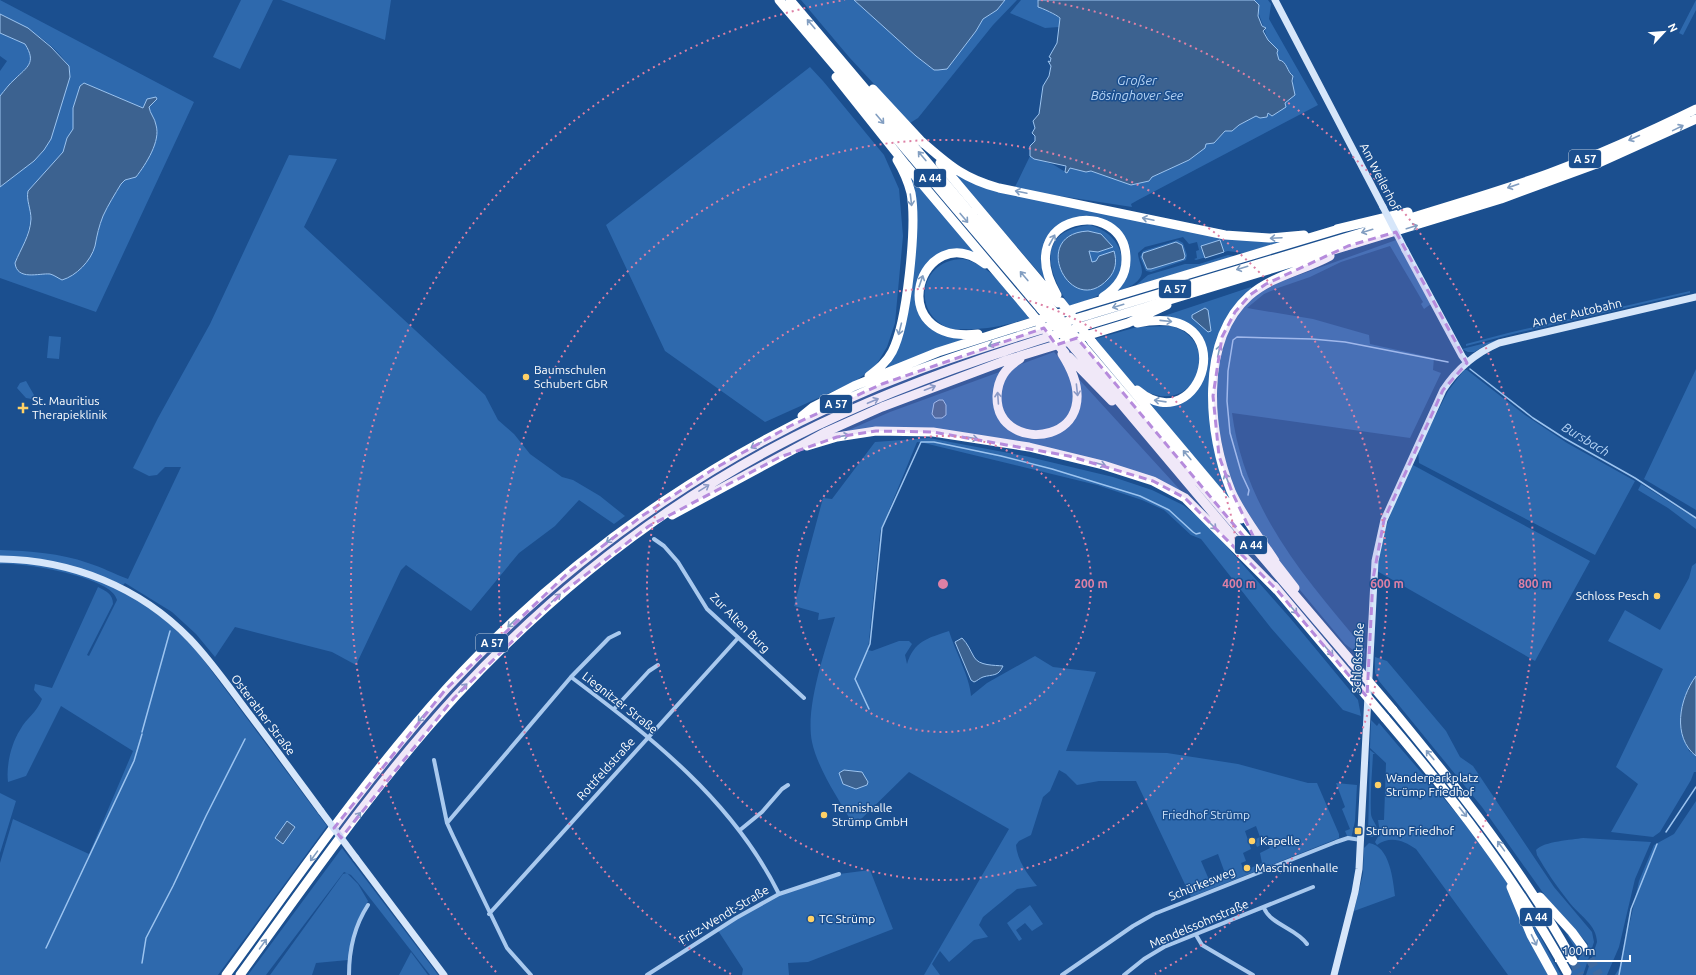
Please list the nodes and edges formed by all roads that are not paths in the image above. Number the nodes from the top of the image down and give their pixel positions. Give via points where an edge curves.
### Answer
1 (779, 0) edge
2 (790, 0) edge
3 (1275, 0) edge
4 (818, 46) junction
5 (832, 49) junction
6 (1696, 109) edge
7 (1696, 119) edge
8 (886, 139) junction
9 (920, 140) junction
10 (1471, 199) junction
11 (1342, 228) junction
12 (1348, 246) junction
13 (1003, 281) junction
14 (1200, 291) junction
15 (1696, 297) edge
16 (1052, 305) junction
17 (1086, 305) junction
18 (1005, 330) junction
19 (1100, 331) junction
20 (1079, 347) junction
21 (1033, 352) junction
22 (1064, 354) junction
23 (1467, 363) junction
24 (1123, 378) junction
25 (862, 382) junction
26 (790, 426) junction
27 (1155, 444) junction
28 (780, 457) junction
29 (648, 526) junction
30 (654, 539) dead end
31 (0, 559) edge
32 (1275, 561) junction
33 (1277, 590) junction
34 (1319, 625) junction
35 (619, 633) dead end
36 (738, 638) junction
37 (658, 665) dead end
38 (571, 677) junction
39 (804, 698) dead end
40 (614, 710) junction
41 (649, 737) junction
42 (434, 760) dead end
43 (788, 785) dead end
44 (447, 823) junction
45 (740, 830) junction
46 (1361, 840) junction
47 (1502, 865) junction
48 (839, 874) dead end
49 (1523, 878) junction
50 (1313, 887) dead end
51 (779, 894) junction
52 (368, 905) dead end
53 (1264, 908) junction
54 (489, 914) junction
55 (1196, 935) junction
56 (1306, 944) dead end
57 (1583, 947) tunnel mouth
58 (1573, 961) tunnel mouth
59 (1567, 972) dead end
60 (226, 975) edge
61 (240, 975) edge
62 (349, 975) edge
63 (444, 975) edge
64 (530, 975) edge
65 (647, 975) edge
66 (1062, 975) edge
67 (1124, 975) edge
68 (1253, 975) edge
69 (1334, 975) edge
70 (1553, 975) edge

1 - 4 highway, A 44
5 -> 2 highway, A 44
3 - 23 main road, Am Weilerhof, bridge
4 - 8 highway via 825,62
4 -> 16 highway, A 44
5 - 9 highway via 864,79
16 -> 5 highway, A 44
6 -> 10 highway, A 57 via 1585,159
12 -> 7 highway, A 57 via 1551,182 1635,148
8 - 13 highway
8 -> 25 highway via 911,194 913,215 908,280 901,327 892,353 882,366
11 -> 9 highway via 1289,237 1224,235 983,183 956,170
9 - 16 highway
10 - 11 highway via 1456,198 1415,211
10 -> 26 highway, A 57 via 962,355 882,384
11 - 17 highway
12 - 14 highway, A 57
32 -> 12 highway via 1239,506 1219,456 1213,416 1214,376 1218,353 1228,324 1250,295 1266,284 1316,264
18 -> 13 highway via 968,335 942,331 927,318 921,308 919,297 922,277 928,267 946,255 962,254 978,259
13 - 22 highway, bridge
14 - 19 highway via 1139,318
29 -> 14 highway, A 57 via 718,479 769,450 907,387 990,355
15 - 23 main road, An der Autobahn via 1504,342 1488,348
16 -> 17 highway via 1045,254 1050,240 1058,230 1074,221 1086,220 1103,223 1117,234 1124,246 1126,258 1124,274 1115,288
16 - 20 highway, A 44, bridge
16 - 24 highway, bridge via 1076,322
17 - 18 highway
18 - 25 highway via 938,352
19 - 21 highway
19 -> 24 highway via 1150,320 1168,320 1183,325 1201,344 1205,362 1201,378 1196,387 1177,400 1154,400
20 - 27 highway, A 44
20 - 34 highway, A 44
22 -> 21 highway via 1078,388 1075,411 1061,428 1040,436 1023,433 1009,424 1002,415 997,401 998,387 1003,374 1011,364
28 -> 21 highway via 826,432 882,407
22 - 27 highway
23 - 46 main road, Schloßstraße via 1451,379 1440,396 1384,520 1379,541 1373,579
32 -> 24 highway
25 - 26 highway via 813,407
26 -> 60 highway, A 57 via 706,474 642,516 570,571 480,654 446,689 393,753 340,820
27 - 33 highway, A 44
28 - 29 highway via 683,510
28 -> 33 highway via 837,437 876,431 933,432 1029,447 1103,465 1153,481 1185,498
61 -> 29 highway, A 57 via 348,827 454,698 487,662 562,593
30 - 36 street, Zur Alten Burg via 678,562 707,608
31 - 63 main road, Osterather Straße, bridge via 52,564 89,574 119,586 171,621 223,678
32 - 34 highway
33 -> 47 highway, A 44, bridge via 1452,799
49 -> 34 highway, A 44, bridge via 1469,803
35 - 38 street via 609,638
36 - 39 street, Zur Alten Burg
36 - 41 street, Rottfeldstraße
37 - 40 street via 649,671
38 - 40 street, Liegnitzer Straße
38 - 44 street, Liegnitzer Straße
40 - 41 street, Liegnitzer Straße
41 - 45 street, Liegnitzer Straße via 709,793
41 - 54 street, Rottfeldstraße
42 - 44 street
43 - 45 street
44 - 54 street
45 - 51 street, Liegnitzer Straße via 767,870
46 - 66 street, Schürkesweg via 1348,838 1336,842 1154,914
46 - 69 main road, Schloßstraße via 1355,892
47 - 59 highway, A 44 via 1538,920
47 -> 70 highway via 1531,935
48 - 51 street, Fritz-Wendt-Straße
49 - 57 highway
49 - 58 highway, A 44
50 - 53 street, Mendelssohnstraße
51 - 65 street, Fritz-Wendt-Straße via 736,918
52 - 62 street via 356,932 349,962
53 - 55 street, Mendelssohnstraße
53 - 56 street, Mendelssohnstraße via 1267,914 1302,936
54 - 64 street via 507,948
55 - 67 street, Mendelssohnstraße via 1159,950
55 - 68 street via 1202,945

